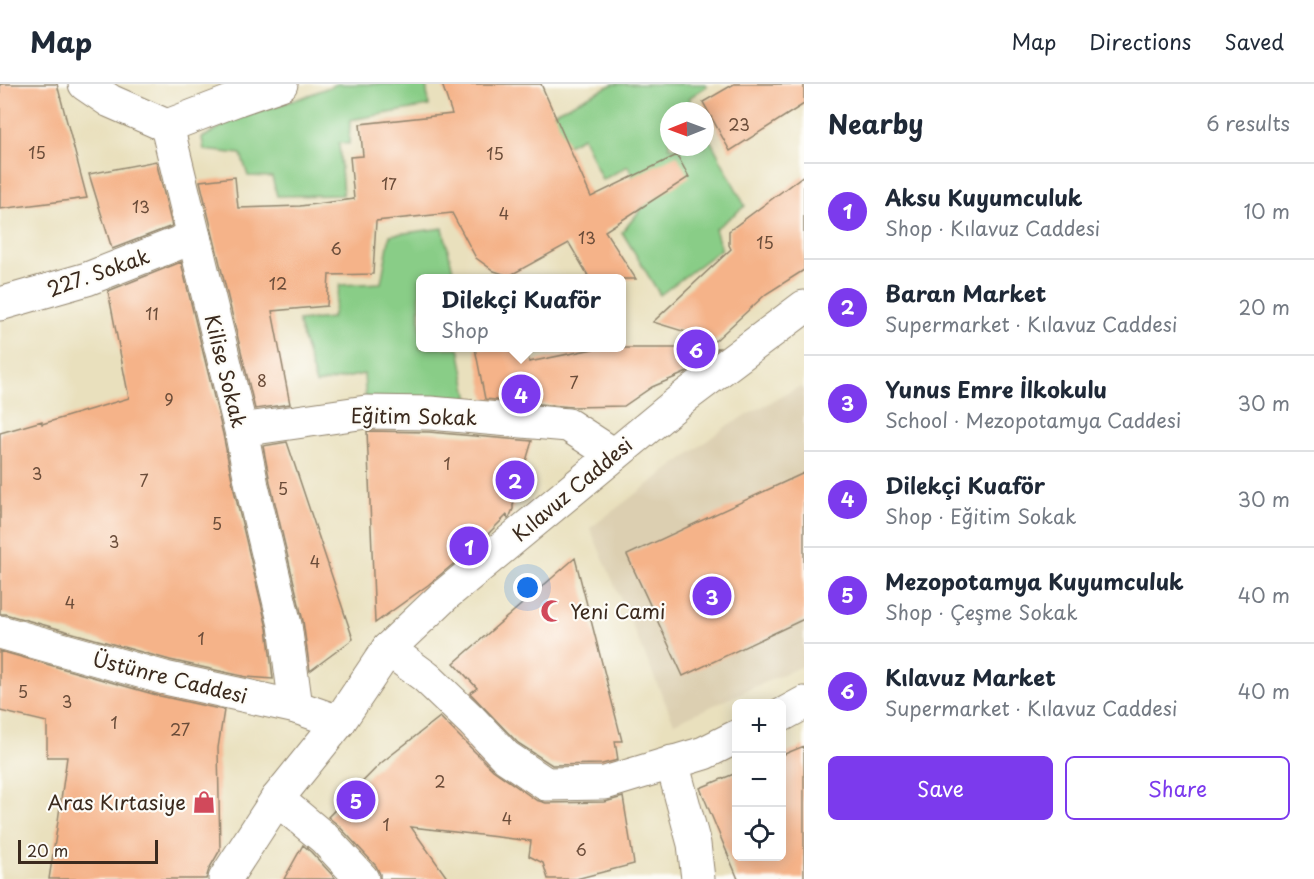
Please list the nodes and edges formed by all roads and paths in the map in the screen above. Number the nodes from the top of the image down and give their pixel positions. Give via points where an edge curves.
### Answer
1 (85, 84) edge
2 (281, 84) edge
3 (167, 126) junction
4 (194, 237) junction
5 (0, 304) edge
6 (804, 307) edge
7 (241, 430) junction
8 (614, 455) junction
9 (0, 632) edge
10 (388, 649) junction
11 (804, 703) edge
12 (296, 707) junction
13 (786, 713) edge
14 (339, 722) junction
15 (732, 739) edge
16 (672, 762) junction
17 (277, 799) junction
18 (225, 879) edge
19 (362, 879) edge
20 (698, 879) edge

1 - 3 street via 111,101
2 - 3 street
3 - 4 street, Kilise Sokak
4 - 5 street, 227. Sokak via 87,279
4 - 7 street, Kilise Sokak
6 - 8 street, Kılavuz Caddesi
7 - 8 street, Eğitim Sokak via 366,412 430,413 568,424
7 - 12 street, Kilise Sokak via 285,625
8 - 10 street, Kılavuz Caddesi via 447,594
9 - 12 street, Üstünre Caddesi via 165,678
10 - 14 street, Kılavuz Caddesi
10 - 16 street via 426,677 506,757 546,784 605,783
11 - 13 street
12 - 14 street, Üstünre Caddesi
14 - 17 street, Kılavuz Caddesi
15 - 16 street via 705,753
16 - 20 street via 694,844
17 - 18 street, Kılavuz Caddesi
17 - 19 street via 324,838

